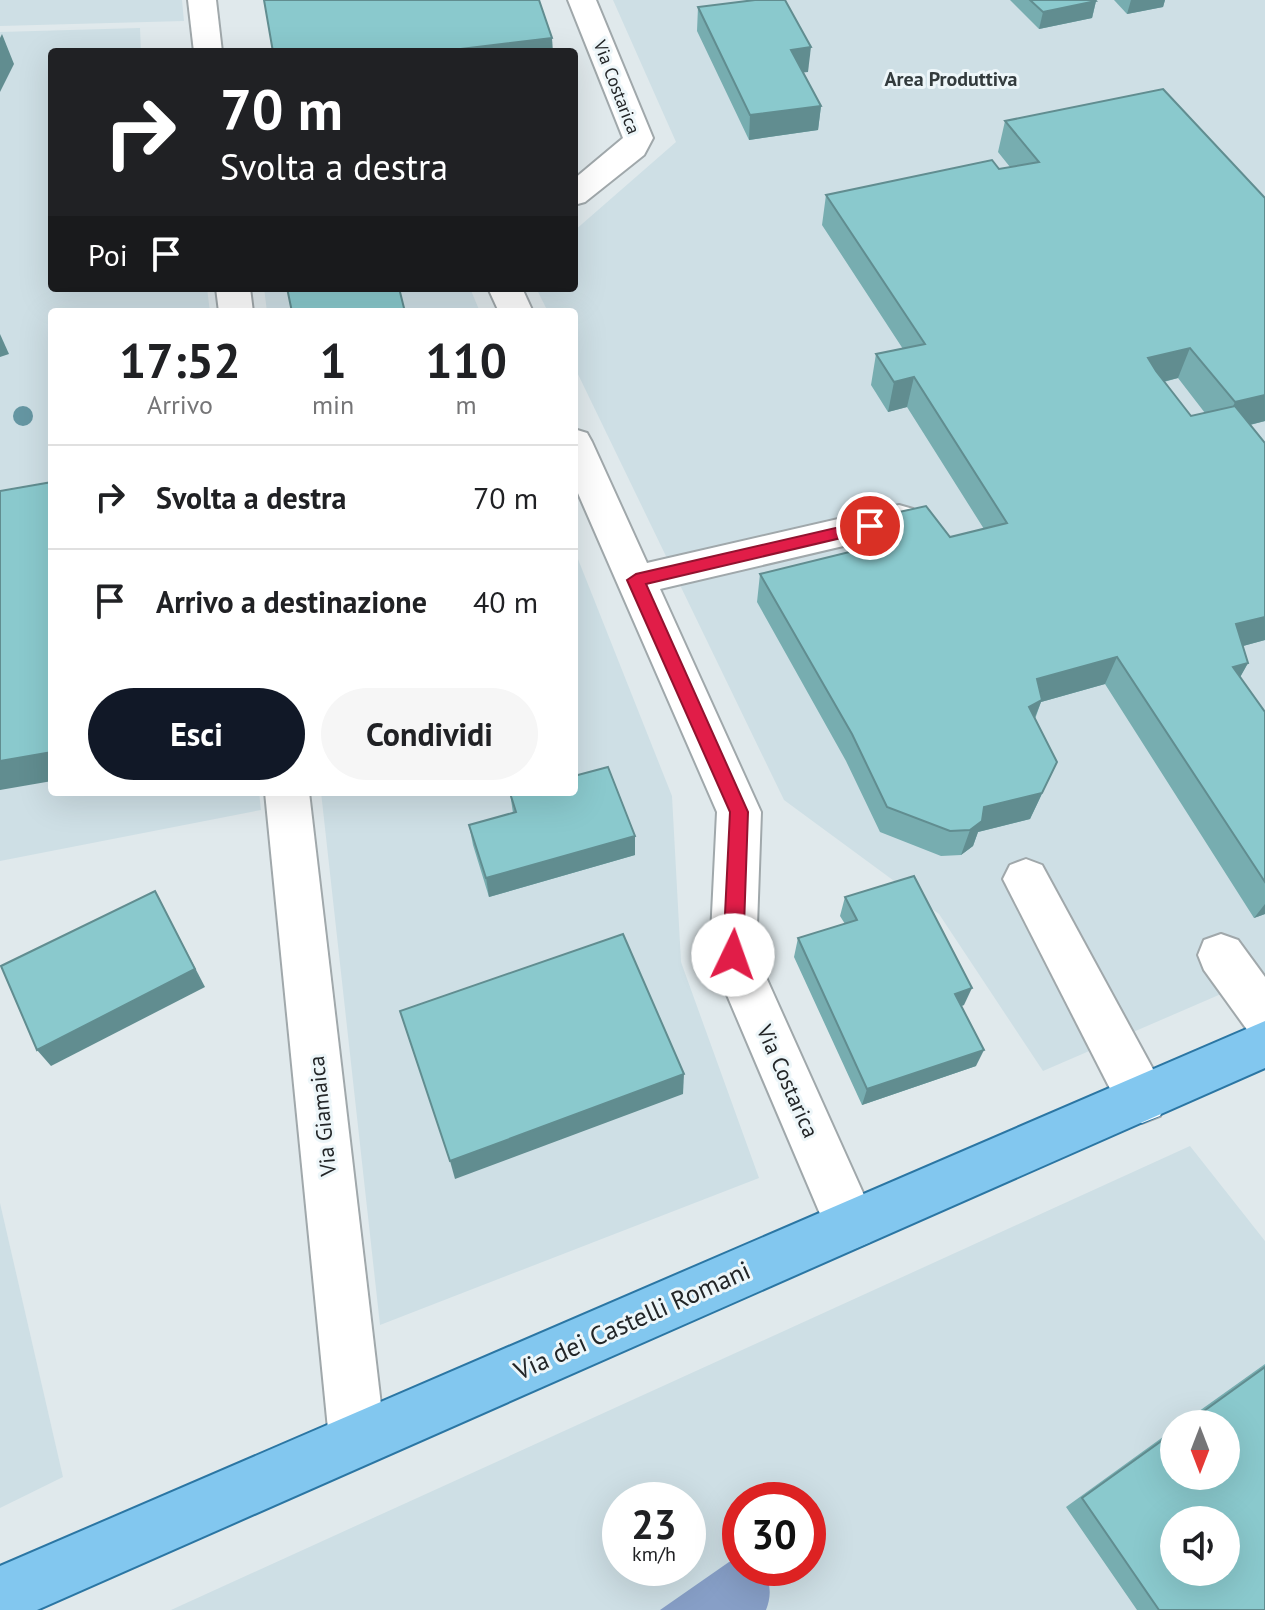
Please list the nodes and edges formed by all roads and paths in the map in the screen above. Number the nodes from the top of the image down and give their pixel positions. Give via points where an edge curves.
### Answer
1 (202, 0) edge
2 (582, 0) edge
3 (208, 48) edge
4 (578, 192) edge
5 (578, 451) edge
6 (899, 519) edge
7 (636, 580) junction
8 (287, 796) edge
9 (1026, 879) dead end
10 (1221, 955) dead end
11 (1265, 1015) edge
12 (1265, 1044) edge
13 (1142, 1099) junction
14 (851, 1224) junction
15 (357, 1439) junction
16 (0, 1596) edge

1 - 3 street
2 - 4 street, Via Costarica via 638,138 633,148
5 - 7 street, Via Costarica
6 - 7 street
7 - 14 street, Via Costarica via 739,812 733,955
8 - 15 street, Via Giamaica
9 - 13 street
10 - 11 street
12 - 13 main road, Via dei Castelli Romani
13 - 14 main road, Via dei Castelli Romani
14 - 15 main road, Via dei Castelli Romani
15 - 16 main road, Via dei Castelli Romani

